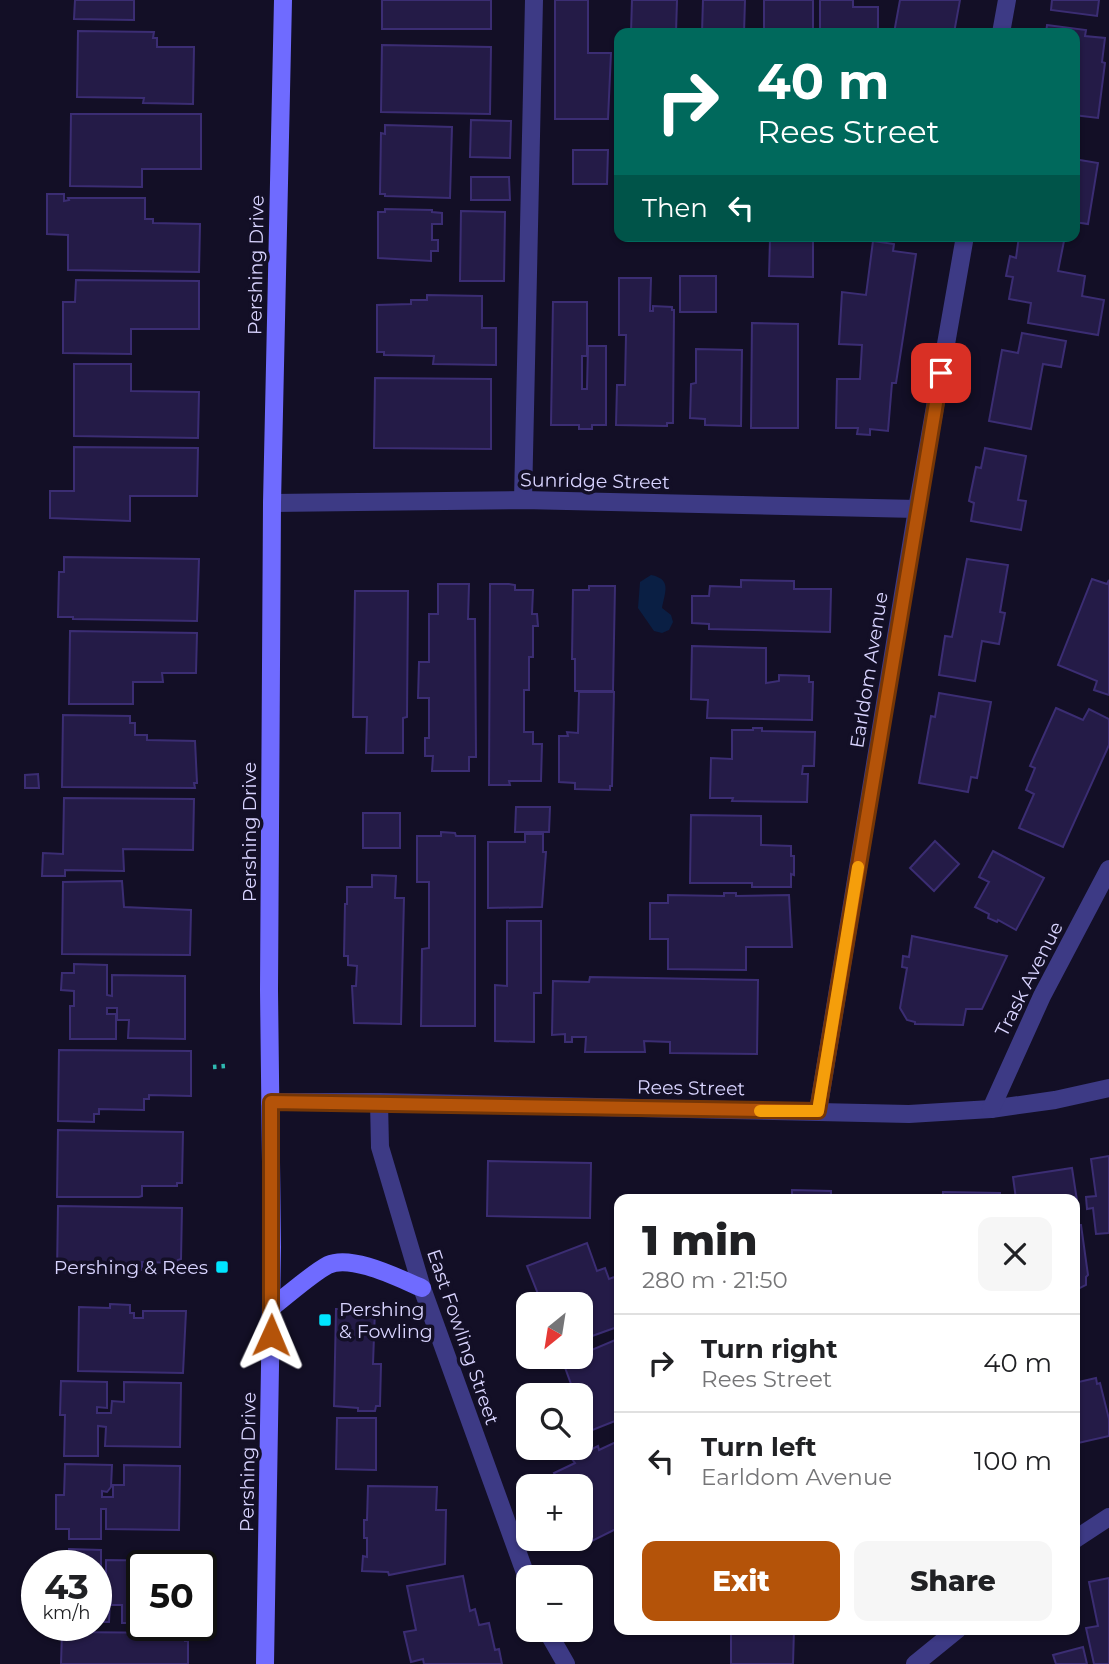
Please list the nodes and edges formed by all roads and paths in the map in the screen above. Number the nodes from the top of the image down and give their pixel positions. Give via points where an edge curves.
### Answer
1 (283, 0) edge
2 (534, 0) edge
3 (1007, 0) edge
4 (1002, 28) edge
5 (964, 242) edge
6 (523, 500) junction
7 (272, 503) junction
8 (917, 509) junction
9 (1109, 869) edge
10 (226, 1066) dead end
11 (213, 1067) dead end
12 (1109, 1088) edge
13 (271, 1102) junction
14 (379, 1102) junction
15 (991, 1109) junction
16 (818, 1111) junction
17 (422, 1288) junction
18 (271, 1308) junction
19 (1109, 1517) edge
20 (1080, 1536) edge
21 (522, 1565) edge
22 (951, 1635) edge
23 (553, 1642) edge
24 (265, 1664) edge
25 (566, 1664) edge
26 (915, 1664) edge

1 - 7 main road, Pershing Drive
2 - 6 street
3 - 4 street
5 - 8 street, Earldom Avenue
6 - 7 street, Sunridge Street
6 - 8 street, Sunridge Street
7 - 13 main road, Pershing Drive
8 - 16 street, Earldom Avenue
9 - 15 street, Trask Avenue via 1042,996
10 - 11 path
12 - 15 street, Rees Street
13 - 14 street, Rees Street
13 - 18 main road, Pershing Drive
14 - 16 street, Rees Street
14 - 17 street, East Fowling Street via 380,1147
15 - 16 street, Rees Street via 909,1114
17 - 18 main road via 355,1264 330,1264
17 - 21 street, East Fowling Street
18 - 24 main road, Pershing Drive
19 - 20 street
22 - 26 street
23 - 25 street

